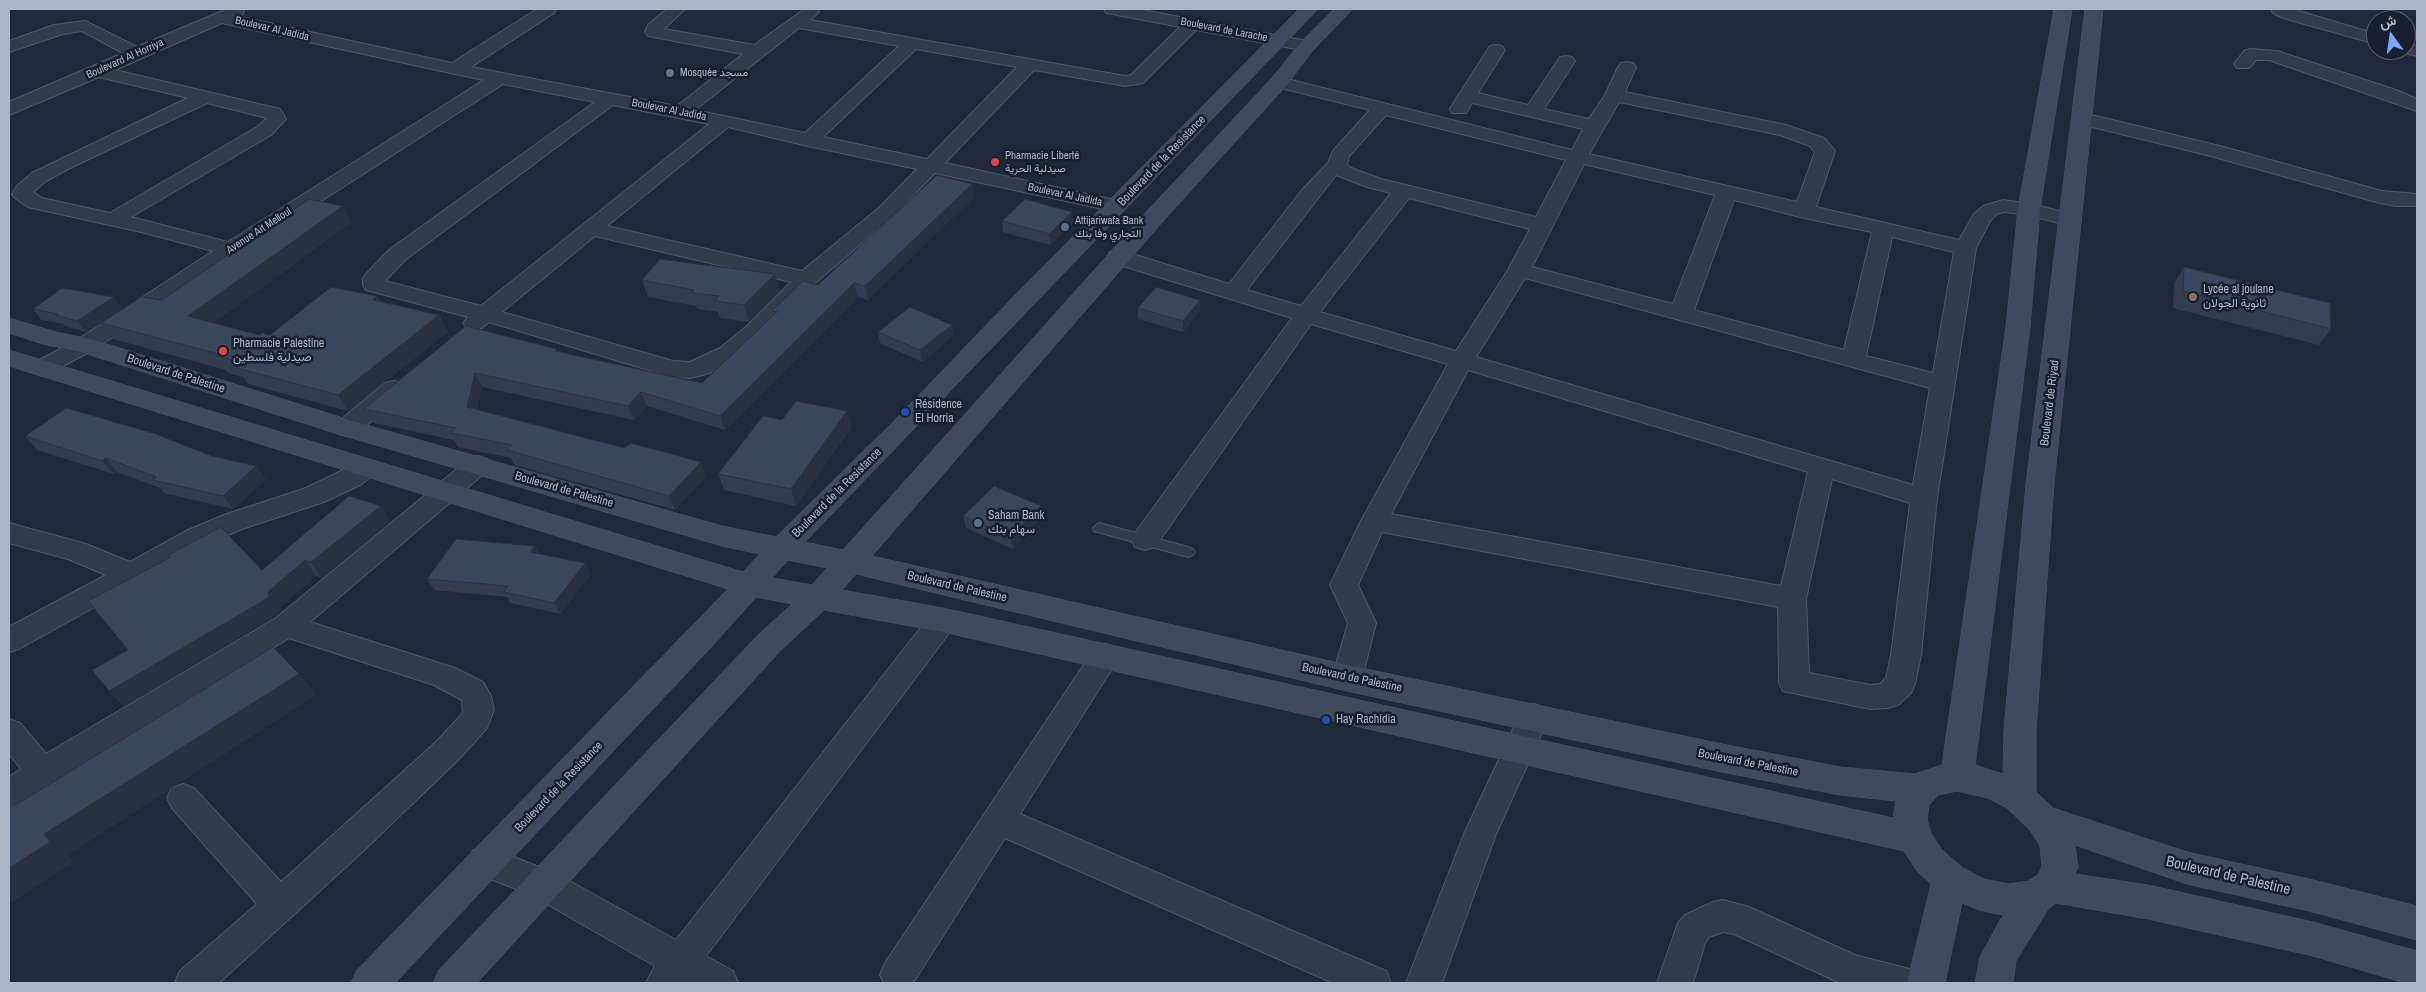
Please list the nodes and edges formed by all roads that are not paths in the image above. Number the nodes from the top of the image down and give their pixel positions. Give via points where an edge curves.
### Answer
1 (242, 9) edge
2 (548, 9) edge
3 (677, 9) edge
4 (816, 9) edge
5 (1112, 9) edge
6 (1309, 9) edge
7 (1344, 9) edge
8 (2063, 9) edge
9 (2094, 9) edge
10 (2279, 9) edge
11 (1142, 11) edge
12 (221, 18) junction
13 (797, 23) junction
14 (1193, 24) junction
15 (2366, 36) edge
16 (1278, 41) junction
17 (913, 43) junction
18 (1307, 46) junction
19 (9, 47) edge
20 (1496, 50) dead end
21 (757, 51) junction
22 (135, 53) junction
23 (1566, 61) dead end
24 (2242, 64) dead end
25 (1029, 65) junction
26 (1628, 67) dead end
27 (455, 68) junction
28 (97, 71) junction
29 (501, 77) junction
30 (1278, 82) junction
31 (1614, 94) junction
32 (207, 96) junction
33 (1467, 96) junction
34 (610, 98) junction
35 (2417, 105) edge
36 (1382, 108) junction
37 (9, 109) edge
38 (681, 112) junction
39 (1533, 112) junction
40 (2083, 119) junction
41 (724, 121) junction
42 (1449, 125) junction
43 (1594, 126) junction
44 (808, 140) junction
45 (1577, 157) junction
46 (1337, 166) junction
47 (932, 168) junction
48 (1404, 191) junction
49 (1726, 193) junction
50 (2417, 200) edge
51 (1117, 206) junction
52 (2030, 209) junction
53 (1804, 212) junction
54 (112, 220) junction
55 (2071, 220) junction
56 (1541, 225) junction
57 (591, 229) junction
58 (1882, 230) junction
59 (1965, 248) junction
60 (231, 249) junction
61 (1118, 257) junction
62 (1519, 270) junction
63 (806, 279) junction
64 (1234, 292) junction
65 (1681, 313) junction
66 (484, 314) junction
67 (1306, 315) junction
68 (9, 325) edge
69 (456, 338) edge
70 (85, 345) junction
71 (9, 358) edge
72 (1854, 359) junction
73 (1462, 360) junction
74 (42, 368) junction
75 (413, 374) edge
76 (1943, 384) junction
77 (347, 428) junction
78 (478, 465) junction
79 (1822, 466) junction
80 (366, 468) junction
81 (446, 492) junction
82 (1924, 498) junction
83 (1374, 521) junction
84 (1099, 528) dead end
85 (9, 533) edge
86 (1145, 540) junction
87 (782, 548) junction
88 (1188, 552) dead end
89 (850, 562) junction
90 (129, 573) junction
91 (750, 585) junction
92 (818, 598) junction
93 (1792, 599) junction
94 (943, 620) junction
95 (286, 626) junction
96 (9, 641) edge
97 (1105, 656) junction
98 (1347, 678) junction
99 (1534, 717) junction
100 (9, 732) edge
101 (1518, 750) junction
102 (42, 772) junction
103 (1957, 777) junction
104 (1920, 789) junction
105 (9, 793) edge
106 (183, 798) dead end
107 (2031, 809) junction
108 (998, 820) junction
109 (1915, 838) junction
110 (486, 861) junction
111 (1950, 879) junction
112 (543, 884) junction
113 (2043, 892) junction
114 (281, 906) junction
115 (2417, 923) edge
116 (2408, 972) edge
117 (672, 973) edge
118 (1850, 977) edge
119 (902, 980) edge
120 (193, 983) edge
121 (370, 983) edge
122 (452, 983) edge
123 (720, 983) edge
124 (1372, 983) edge
125 (1424, 983) edge
126 (1675, 983) edge
127 (1904, 983) edge
128 (1926, 983) edge
129 (1994, 983) edge

1 - 12 street, Boulevard Al Horriya
2 - 27 street
3 - 21 street via 654,32
4 - 13 street
5 - 11 street, Boulevard de Larache
6 - 16 main road, Boulevard de la Resistance
7 - 18 main road
8 - 52 main road
9 - 40 main road, Boulevard de Riyad
10 - 15 street
11 - 14 street, Boulevard de Larache
12 - 22 street, Boulevard Al Horriya
12 - 27 street, Boulevar Al Jadida
13 - 17 street
13 - 21 street
14 - 16 street, Boulevard de Larache
14 - 25 street via 1137,79 1130,81
16 - 18 street, Boulevard de Larache
16 - 51 main road, Boulevard de la Resistance
17 - 25 street
17 - 44 street
18 - 30 main road
19 - 22 street via 60,29 85,26
20 - 33 street
21 - 38 street
22 - 28 street, Boulevard Al Horriya
23 - 39 street
24 - 35 street via 2251,54 2272,55
25 - 47 street
26 - 31 street
27 - 29 street, Boulevar Al Jadida
28 - 32 street
28 - 37 street, Boulevard Al Horriya
29 - 34 street, Boulevar Al Jadida
29 - 60 street, Avenue Ait Melloul
30 - 36 street
30 - 61 main road
31 - 43 street
31 - 53 street via 1786,131 1816,142 1825,151
32 - 54 street via 273,113 277,119 264,131
32 - 54 street via 61,165 39,177 22,194 35,203
33 - 39 street
33 - 42 street
34 - 38 street, Boulevar Al Jadida
34 - 66 street via 396,255 374,279 374,285 386,290
36 - 42 street
36 - 46 street via 1346,146
38 - 41 street, Boulevar Al Jadida
39 - 43 street
40 - 50 street via 2213,150 2380,197
40 - 55 main road, Boulevard de Riyad
41 - 44 street, Boulevar Al Jadida
41 - 57 street
42 - 45 street
43 - 45 street
44 - 47 street, Boulevar Al Jadida
45 - 49 street
45 - 56 street
46 - 48 street via 1352,177
46 - 64 street via 1309,194
47 - 51 street, Boulevar Al Jadida
47 - 63 street via 887,211
48 - 56 street
48 - 67 street
49 - 53 street
49 - 65 street
51 - 87 main road, Boulevard de la Resistance
52 - 55 street
52 - 59 street via 2003,206 1990,210 1973,228
52 - 103 main road via 2018,326
53 - 58 street
54 - 60 street
55 - 107 main road, Boulevard de Riyad via 2040,484 2020,730
56 - 62 street
57 - 63 street
57 - 66 street
58 - 59 street
58 - 72 street
59 - 76 street
60 - 70 street, Avenue Ait Melloul
61 - 64 street
61 - 89 main road
62 - 65 street
62 - 73 street
63 - 66 street via 754,332 728,353 704,367 690,370 672,369
64 - 67 street
65 - 72 street
66 - 69 street
67 - 73 street
67 - 86 street
68 - 70 main road, Boulevard de Palestine via 52,339
70 - 74 street, Avenue Ait Melloul
70 - 77 main road, Boulevard de Palestine
71 - 74 main road
72 - 76 street
73 - 79 street
73 - 83 street
74 - 80 main road
75 - 77 street
76 - 82 street
77 - 78 main road, Boulevard de Palestine
78 - 81 street
78 - 87 main road, Boulevard de Palestine via 722,536
79 - 82 street
79 - 93 street
80 - 81 main road
80 - 90 street via 315,495 214,530
81 - 91 main road
81 - 95 street
82 - 93 street via 1906,655 1900,684 1886,696 1870,697 1794,682
83 - 93 street
83 - 98 street via 1344,585 1362,623
84 - 86 lane
85 - 90 street via 76,551
86 - 88 lane
87 - 89 main road, Boulevard de Palestine
87 - 91 main road, Boulevard de la Resistance
89 - 92 main road
89 - 98 main road, Boulevard de Palestine
90 - 96 street
91 - 92 main road
91 - 110 main road, Boulevard de la Resistance
92 - 94 main road
92 - 112 main road via 769,643
94 - 97 main road
94 - 117 street
95 - 102 street
95 - 114 street via 444,676 472,691 479,710 476,720 448,750
97 - 101 main road
97 - 108 street
98 - 99 main road, Boulevard de Palestine
99 - 101 street
99 - 104 main road, Boulevard de Palestine via 1840,781
100 - 102 street
101 - 109 main road
101 - 125 street via 1480,834
102 - 105 street
103 - 104 main road via 1930,782
103 - 107 main road via 1999,787
104 - 109 main road via 1912,802 1910,819
106 - 114 street
107 - 113 main road via 2057,843 2060,867
107 - 115 main road, Boulevard de Palestine via 2187,868
108 - 119 street
108 - 124 street
109 - 111 main road via 1929,860
110 - 112 street
110 - 121 main road, Boulevard de la Resistance
111 - 113 main road via 1979,894 2009,900
111 - 128 main road
112 - 117 street
112 - 122 main road
113 - 116 main road via 2148,902 2313,939
113 - 129 main road via 1998,957
114 - 120 street
117 - 123 street
118 - 126 street via 1736,918 1723,916 1698,926 1690,935
118 - 127 street

